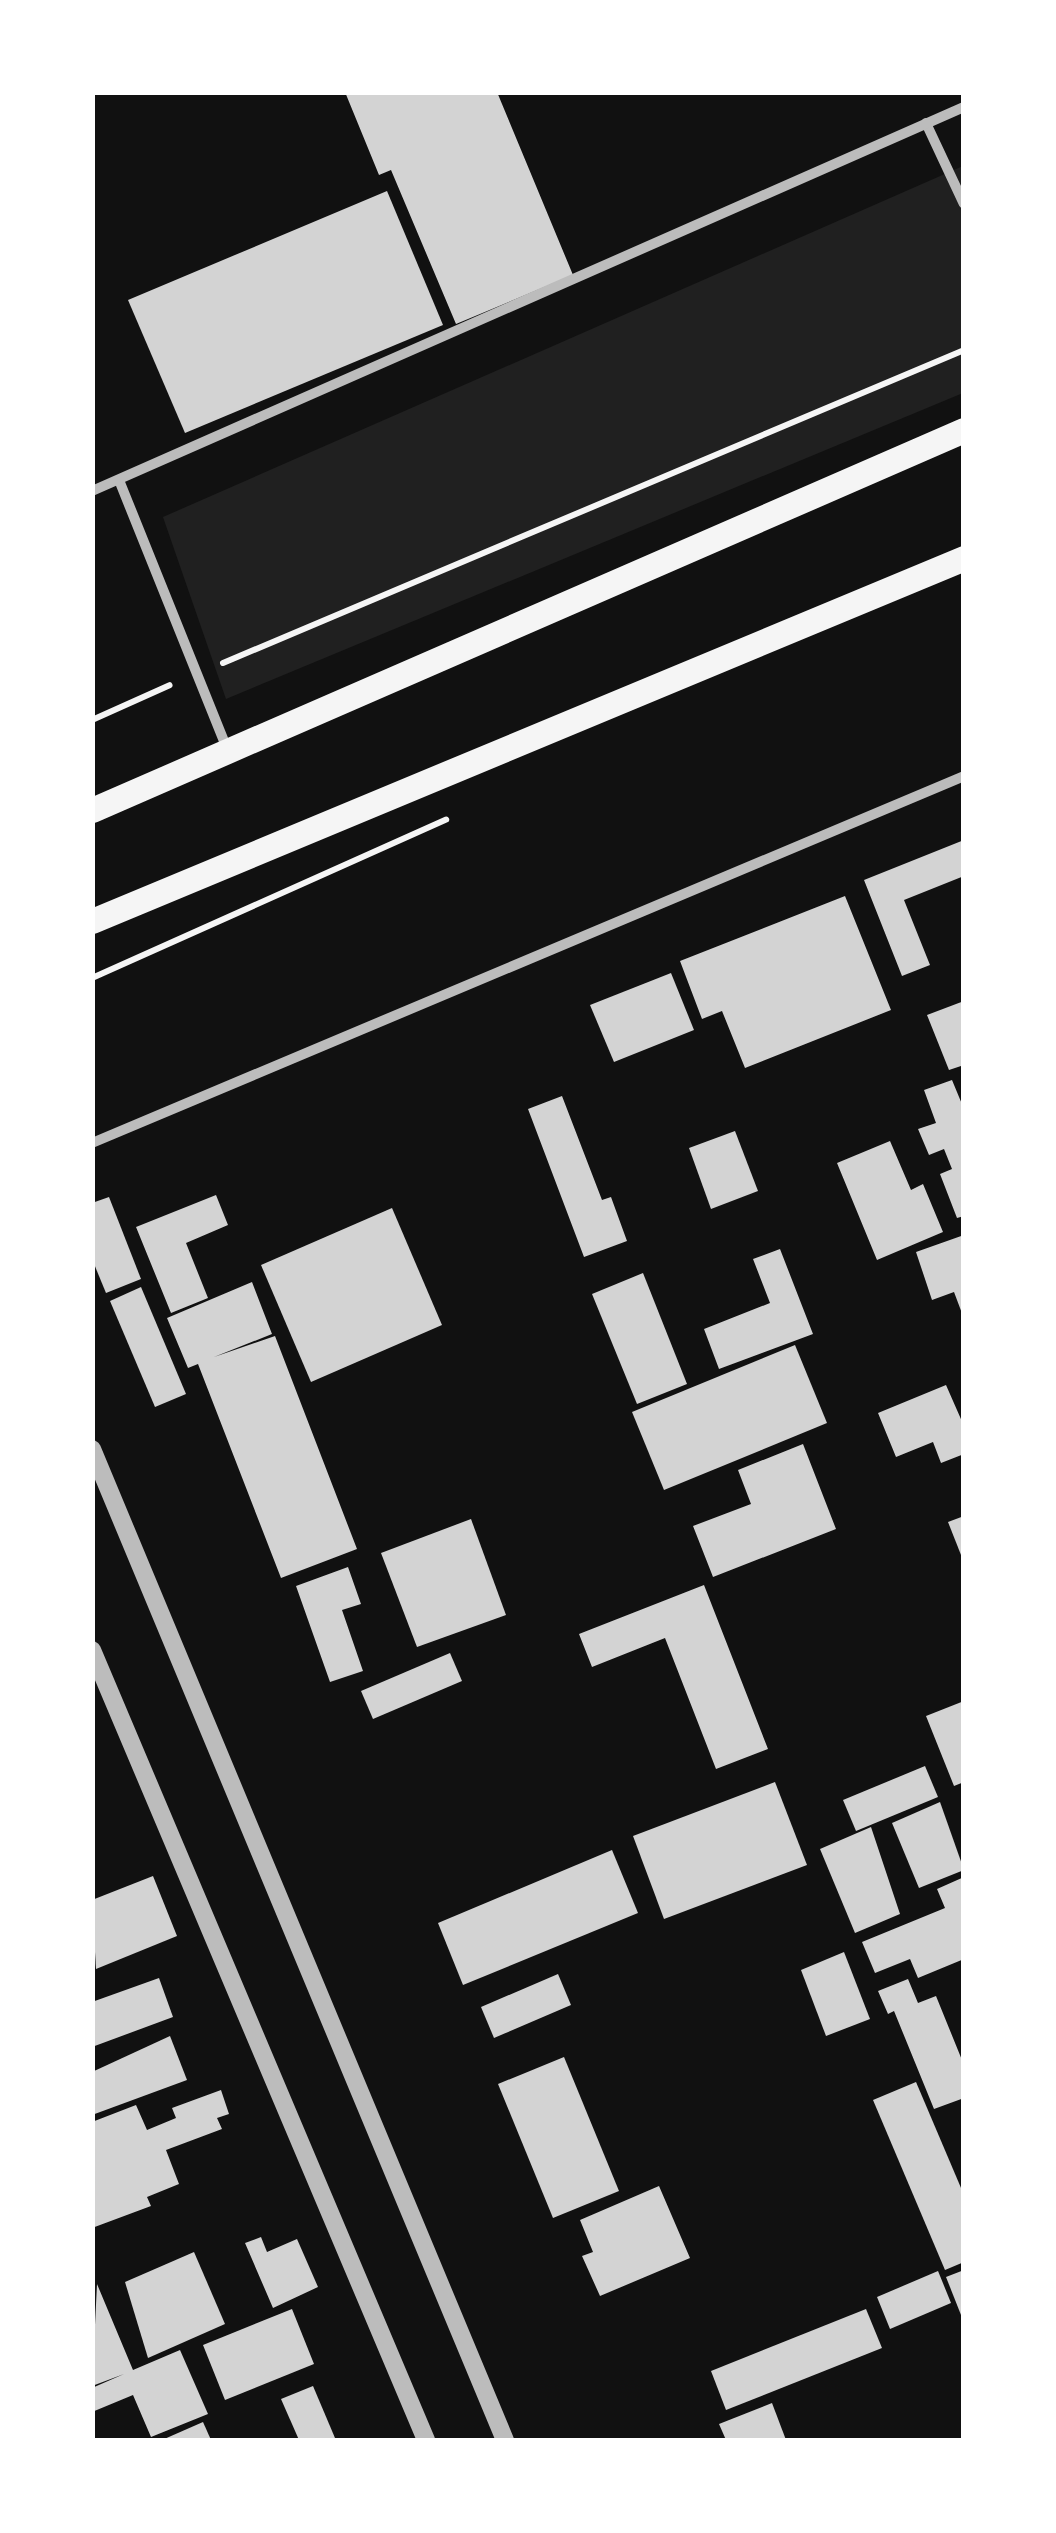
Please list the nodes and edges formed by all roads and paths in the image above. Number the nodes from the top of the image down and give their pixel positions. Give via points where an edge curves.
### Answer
1 (964, 108) edge
2 (926, 123) junction
3 (964, 204) edge
4 (964, 350) edge
5 (964, 430) edge
6 (119, 480) junction
7 (92, 491) edge
8 (964, 558) edge
9 (194, 675) junction
10 (92, 720) edge
11 (228, 750) junction
12 (964, 776) edge
13 (92, 810) edge
14 (92, 921) edge
15 (92, 1143) edge
16 (92, 1448) edge
17 (92, 1650) edge
18 (426, 2440) edge
19 (504, 2440) edge

1 - 2 street
2 - 3 street
2 - 6 street
4 - 9 path
5 - 11 main road
6 - 7 street
6 - 9 street
8 - 14 main road
9 - 10 path
9 - 11 street
11 - 13 main road
12 - 15 street
16 - 19 street
17 - 18 street

